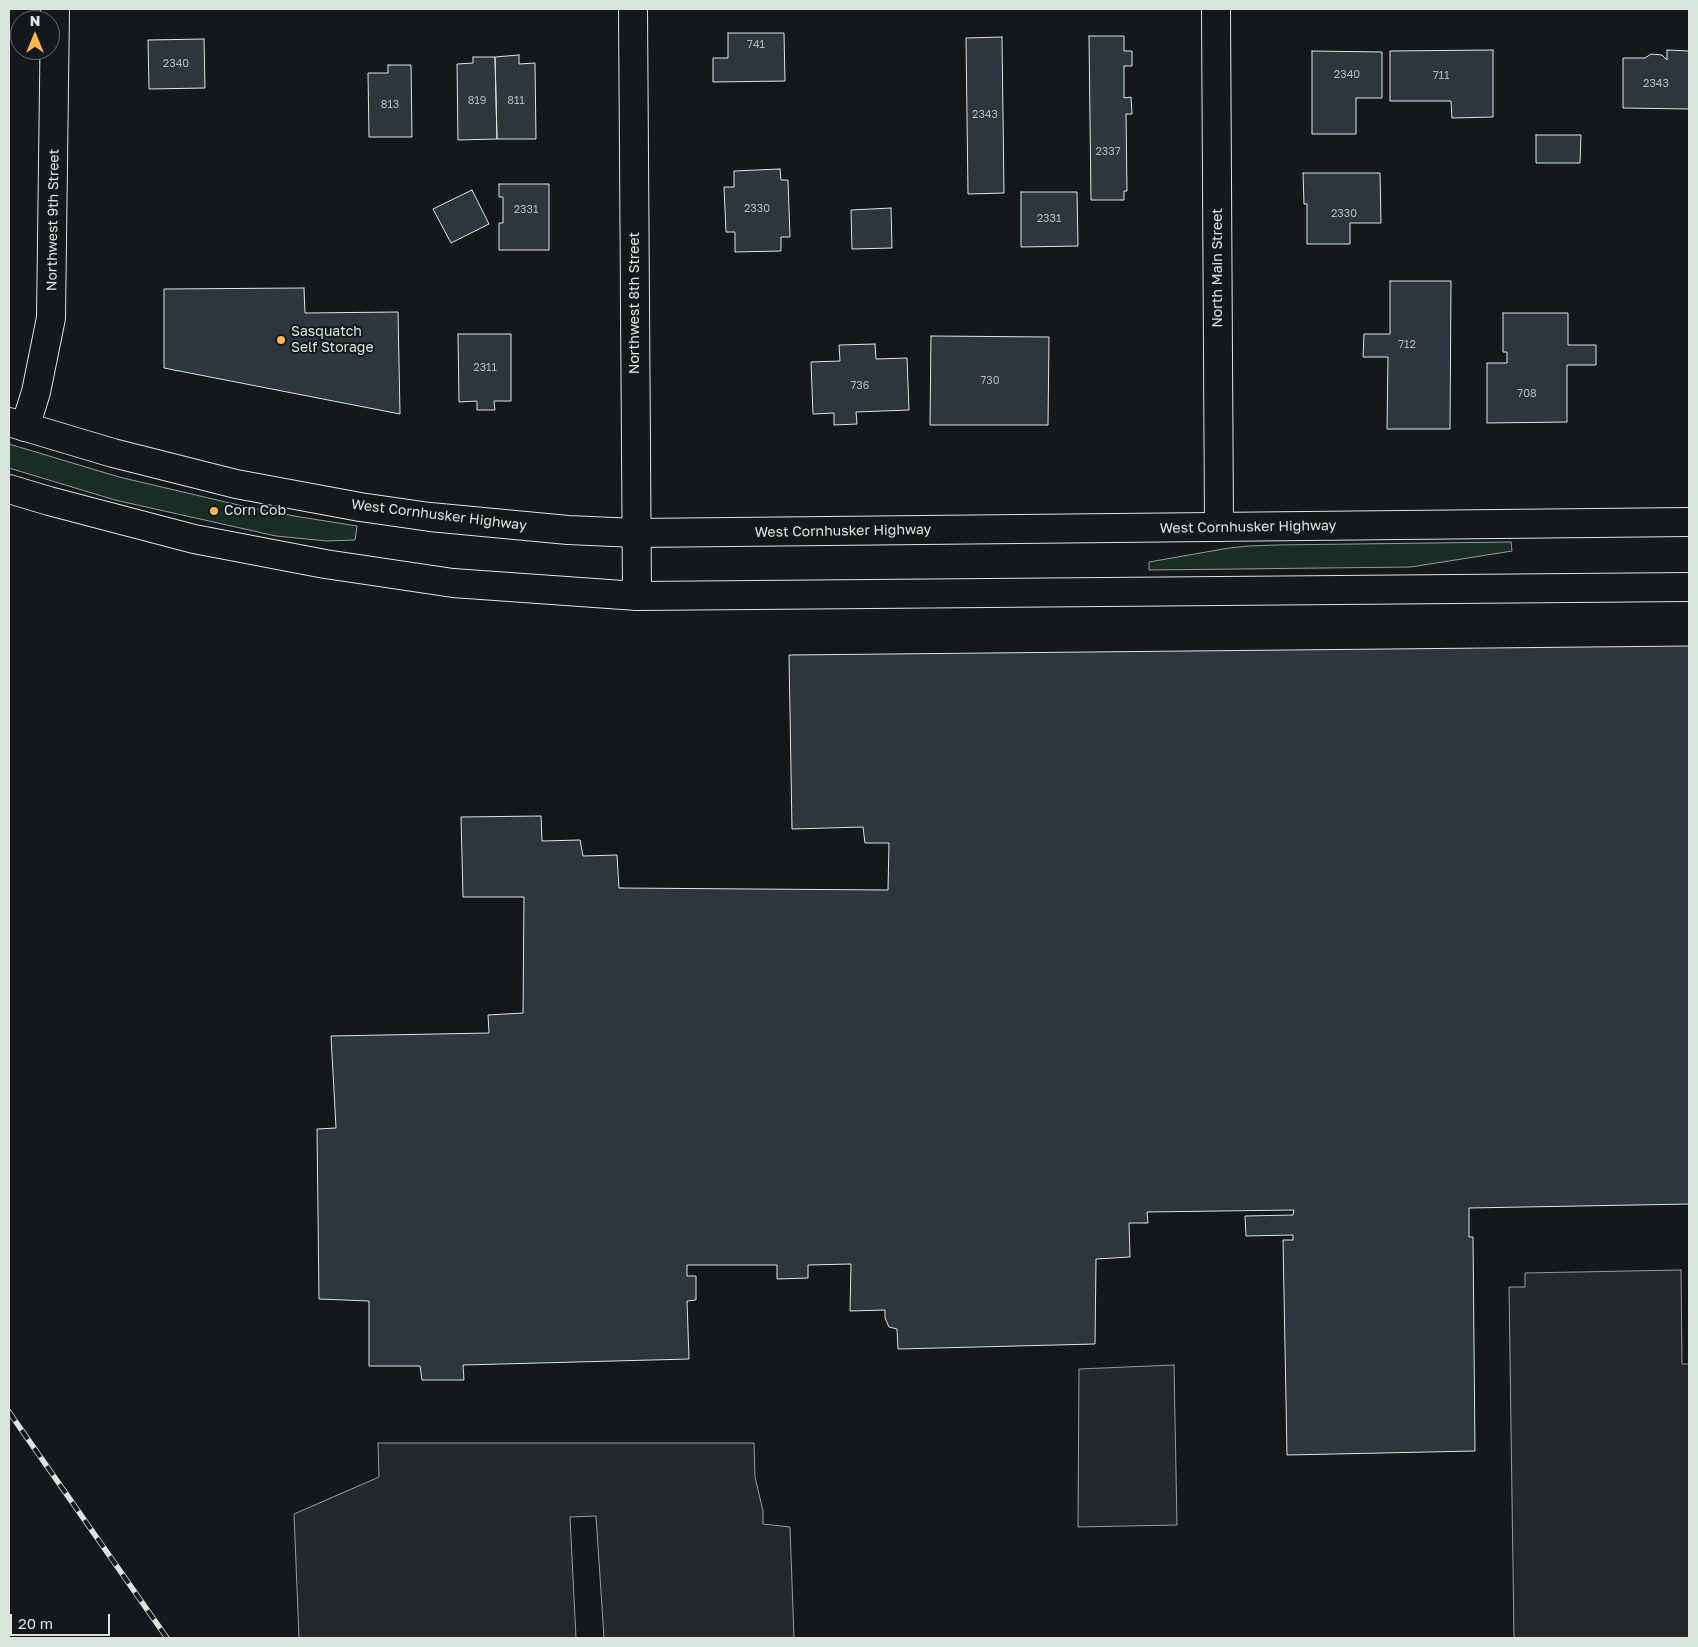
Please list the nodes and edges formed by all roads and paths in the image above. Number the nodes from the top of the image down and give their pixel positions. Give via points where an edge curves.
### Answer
1 (56, 9) edge
2 (633, 9) edge
3 (1216, 9) edge
4 (17, 425) edge
5 (9, 489) edge
6 (1689, 522) edge
7 (1219, 527) junction
8 (636, 533) junction
9 (1689, 587) edge
10 (637, 596) junction

1 - 4 main road, Northwest 9th Street via 51,318 36,392
2 - 8 main road, Northwest 8th Street
3 - 7 main road, North Main Street
4 - 8 main road, West Cornhusker Highway via 236,484 360,507 568,530
5 - 10 main road via 194,539 324,564 453,582
6 - 7 main road, West Cornhusker Highway
7 - 8 main road, West Cornhusker Highway
8 - 10 main road, Northwest 8th Street
9 - 10 main road

